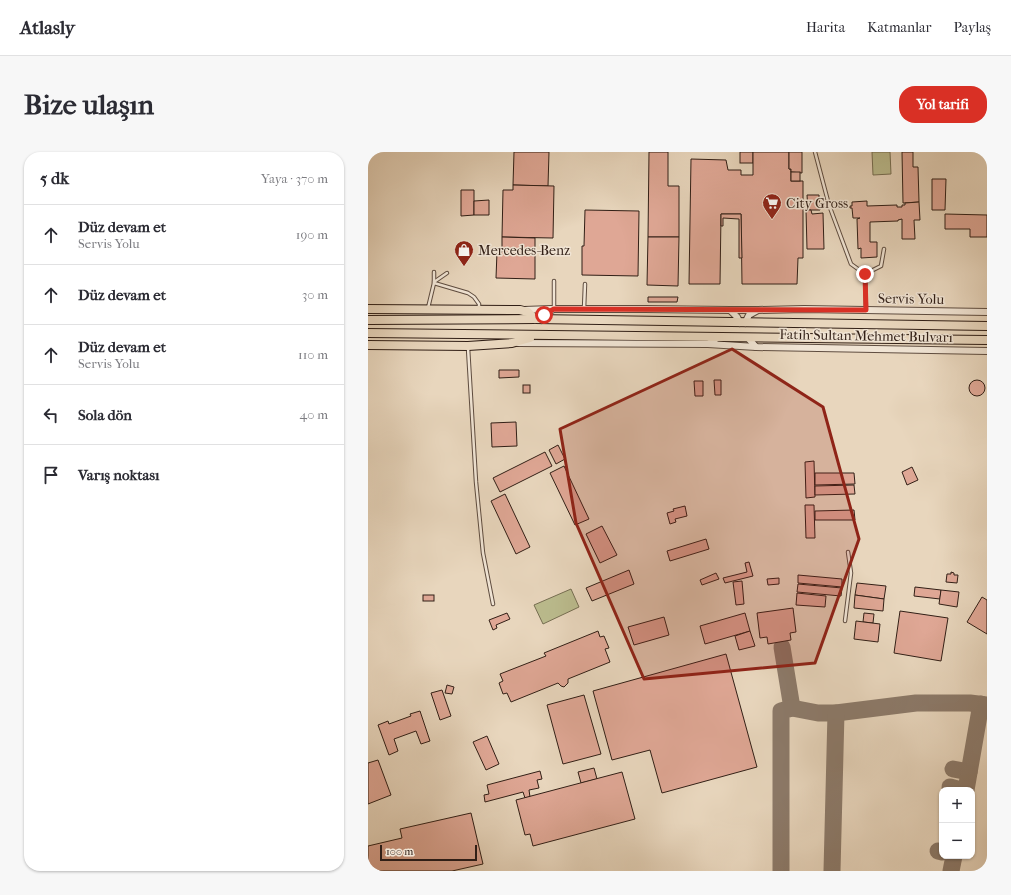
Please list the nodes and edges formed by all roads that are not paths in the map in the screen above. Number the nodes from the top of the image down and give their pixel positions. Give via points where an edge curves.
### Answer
1 (815, 152) edge
2 (884, 249) dead end
3 (434, 272) dead end
4 (447, 273) dead end
5 (865, 274) junction
6 (554, 281) dead end
7 (434, 283) junction
8 (585, 284) dead end
9 (368, 309) edge
10 (427, 309) junction
11 (554, 309) junction
12 (584, 309) junction
13 (479, 310) junction
14 (511, 310) junction
15 (730, 310) junction
16 (758, 310) junction
17 (866, 310) junction
18 (987, 312) edge
19 (368, 320) edge
20 (538, 320) junction
21 (743, 323) junction
22 (987, 326) edge
23 (368, 333) edge
24 (538, 336) junction
25 (720, 337) junction
26 (748, 338) junction
27 (987, 340) edge
28 (512, 343) junction
29 (708, 344) junction
30 (368, 345) edge
31 (468, 346) junction
32 (756, 347) junction
33 (987, 351) edge
34 (848, 552) dead end
35 (493, 604) dead end
36 (844, 620) dead end

1 - 5 lane via 829,205 851,264
2 - 5 lane via 881,266
3 - 7 lane
4 - 7 lane
5 - 17 lane
6 - 11 lane
7 - 10 lane
7 - 13 lane via 471,295 479,304
8 - 12 lane
9 - 10 highway
10 - 13 highway
11 - 12 street
11 - 14 street
11 - 20 street
12 - 15 street
13 - 14 highway
14 - 20 highway via 528,312
15 - 16 street, Servis Yolu
15 - 21 street
16 - 17 street, Servis Yolu
16 - 21 street
17 - 18 street, Servis Yolu
19 - 20 highway, Fatih Sultan Mehmet Bulvarı
20 - 21 highway, Fatih Sultan Mehmet Bulvarı
21 - 22 highway, Fatih Sultan Mehmet Bulvarı
23 - 24 highway, Fatih Sultan Mehmet Bulvarı
24 - 25 highway, Fatih Sultan Mehmet Bulvarı
24 - 28 highway
25 - 26 highway, Fatih Sultan Mehmet Bulvarı
25 - 29 street
26 - 27 highway, Fatih Sultan Mehmet Bulvarı
26 - 32 street
28 - 29 street
28 - 31 highway
29 - 32 street, Fatih Sultan Mehmet Bulvarı
30 - 31 highway
31 - 35 lane via 476,482 483,553
32 - 33 street, Fatih Sultan Mehmet Bulvarı
34 - 36 lane via 851,573

